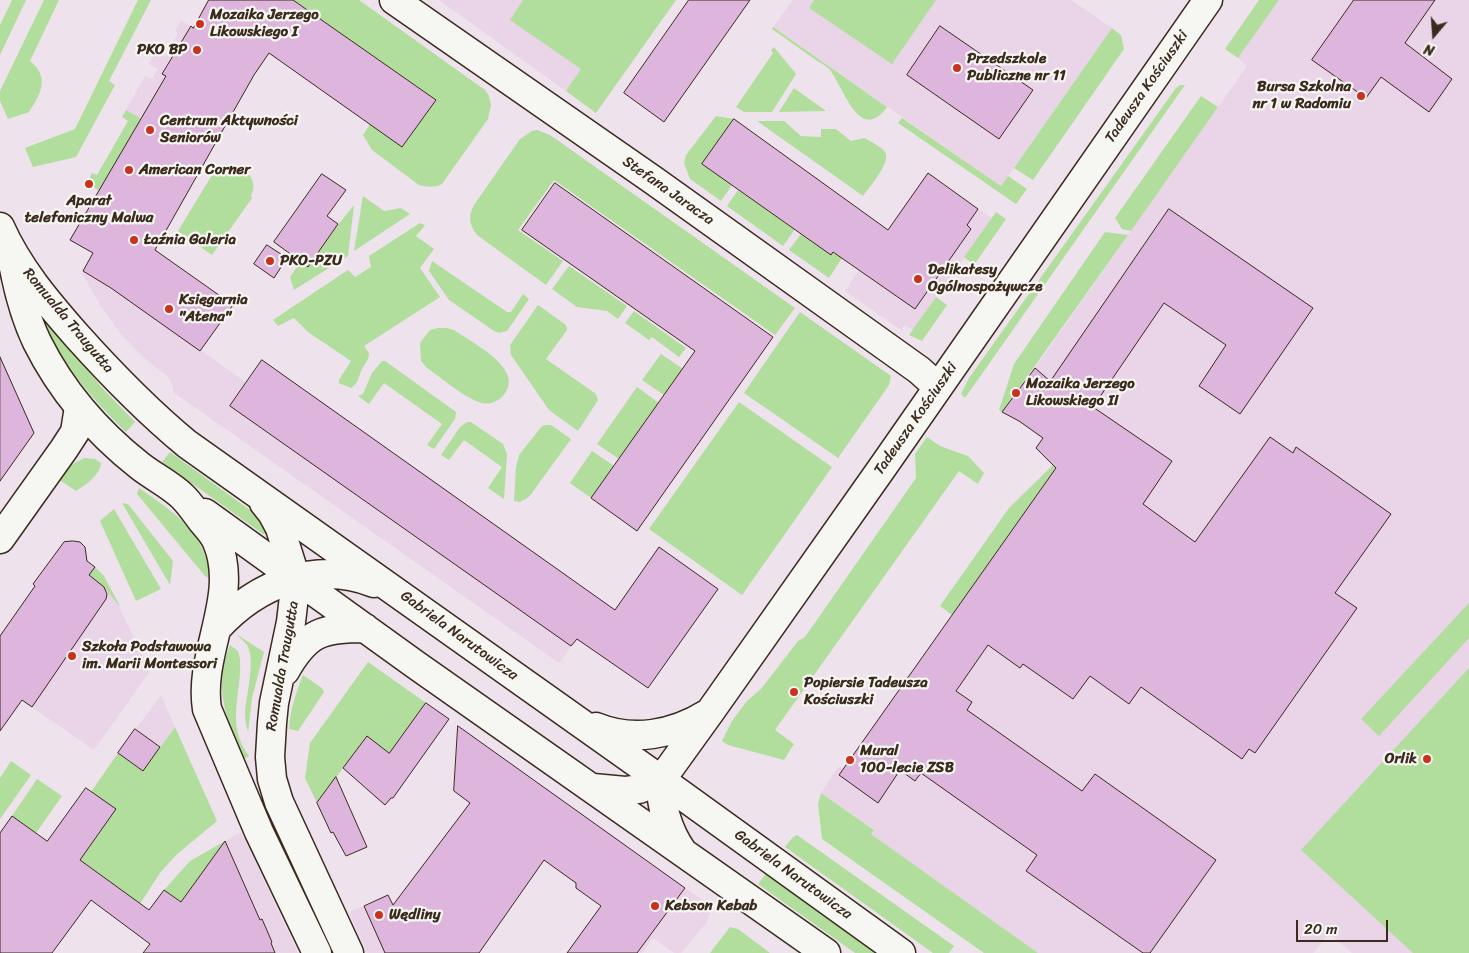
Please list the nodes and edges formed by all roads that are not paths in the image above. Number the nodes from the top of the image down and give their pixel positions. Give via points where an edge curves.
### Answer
1 (394, 0) edge
2 (1208, 0) edge
3 (5, 238) edge
4 (938, 387) junction
5 (129, 392) joint
6 (79, 407) junction
7 (114, 443) junction
8 (64, 449) junction
9 (257, 494) junction
10 (182, 496) junction
11 (0, 539) edge
12 (296, 579) junction
13 (396, 591) junction
14 (217, 628) junction
15 (365, 628) junction
16 (279, 681) junction
17 (710, 712) junction
18 (571, 716) junction
19 (660, 780) junction
20 (593, 788) junction
21 (684, 854) junction
22 (317, 953) edge
23 (349, 953) edge
24 (826, 953) edge
25 (901, 953) edge

1 - 4 street, Stefana Jaracza via 661,186 919,370
2 - 4 street, Tadeusza Kościuszki
3 - 5 street, Romualda Traugutta via 40,292
3 - 6 street, Romualda Traugutta via 24,310 37,342
4 - 17 street, Tadeusza Kościuszki
5 - 9 street, Gabriela Narutowicza via 187,444
6 - 7 street, Romualda Traugutta
6 - 8 street via 75,432
7 - 8 street via 85,442
7 - 10 street, Romualda Traugutta via 139,466
8 - 11 street
9 - 12 street, Gabriela Narutowicza via 280,528
9 - 13 street, Gabriela Narutowicza
10 - 12 street
10 - 14 street, Romualda Traugutta via 217,540 222,556 223,589
12 - 13 street via 338,573 360,577
12 - 14 street, Romualda Traugutta via 272,586 255,596 232,612
12 - 15 street
12 - 16 street, Romualda Traugutta
13 - 18 street, Gabriela Narutowicza
14 - 22 street, Romualda Traugutta via 205,681 207,709 259,832
15 - 16 street via 332,629 314,636 299,649
15 - 20 street
16 - 23 street, Romualda Traugutta via 272,723 272,779
17 - 18 street via 677,728 637,736 607,731
17 - 19 street, Tadeusza Kościuszki
18 - 19 street, Gabriela Narutowicza
19 - 20 street via 632,790
19 - 21 street via 666,818
19 - 25 street, Gabriela Narutowicza
20 - 21 street
21 - 24 street

